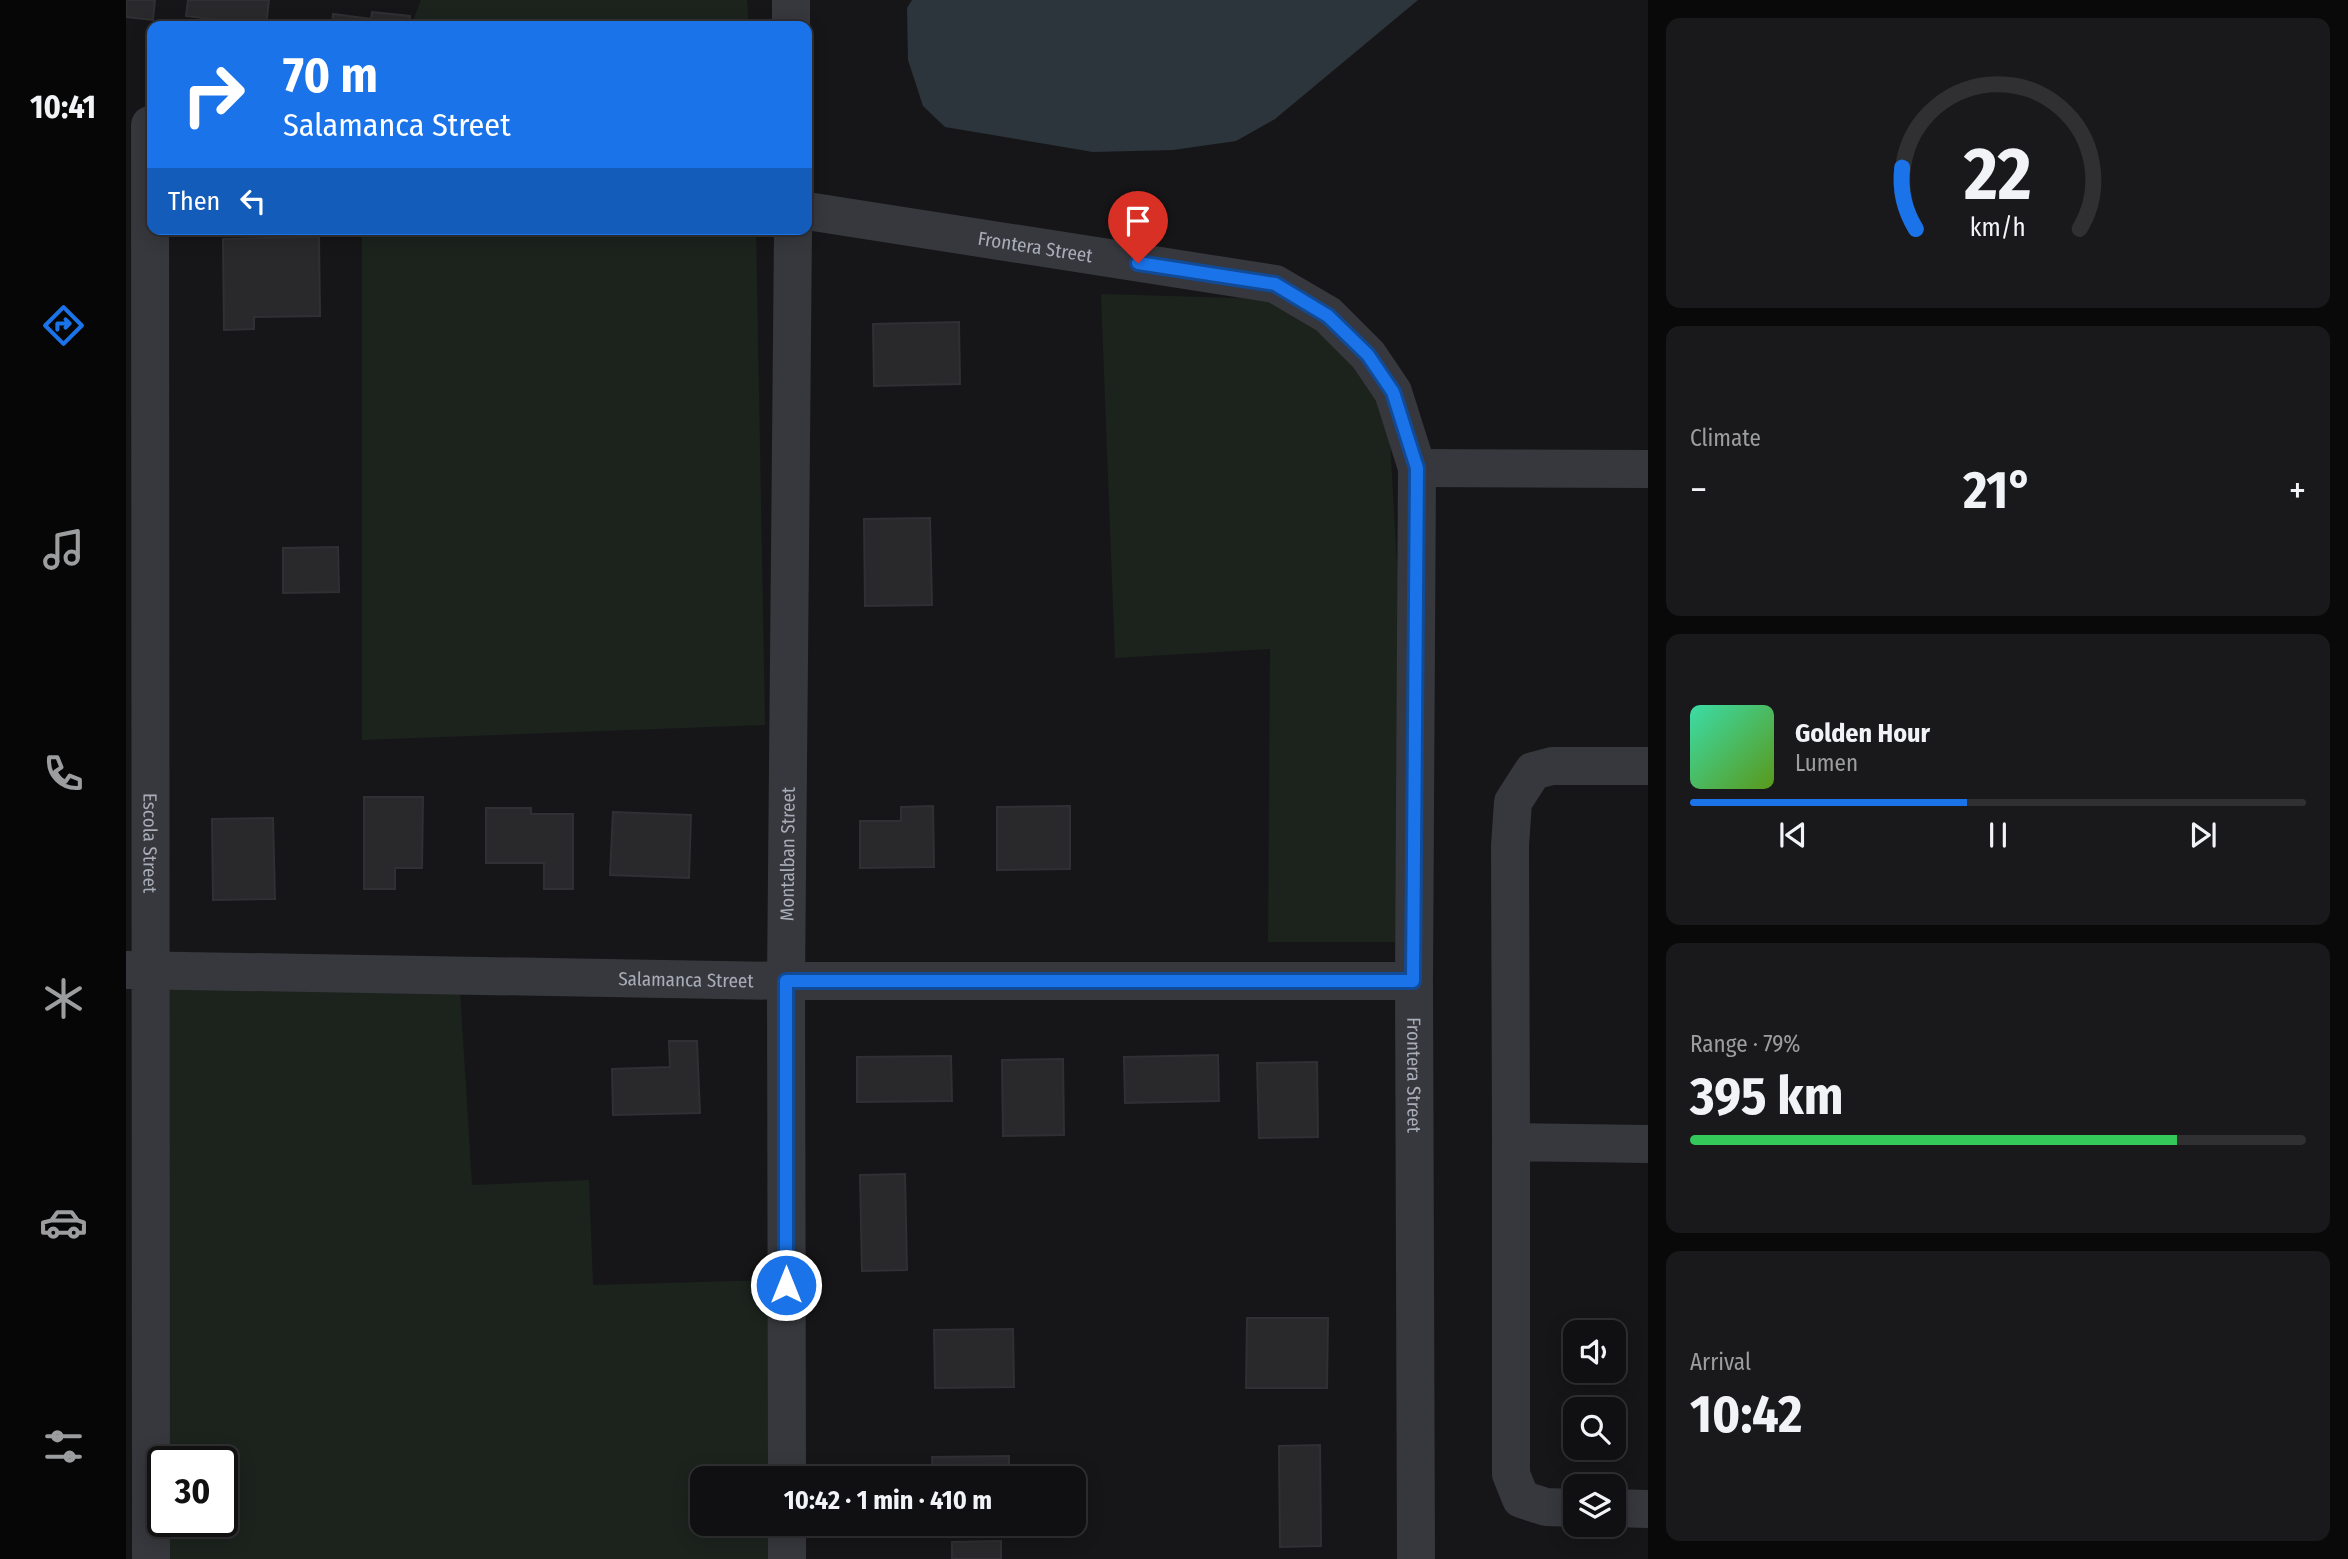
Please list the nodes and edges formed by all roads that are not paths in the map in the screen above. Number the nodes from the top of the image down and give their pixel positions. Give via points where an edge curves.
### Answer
1 (791, 0) edge
2 (791, 21) edge
3 (143, 124) edge
4 (812, 212) edge
5 (793, 235) edge
6 (1417, 468) junction
7 (1648, 469) edge
8 (1648, 766) edge
9 (139, 970) edge
10 (786, 981) junction
11 (1413, 981) junction
12 (1511, 1142) junction
13 (1648, 1144) edge
14 (787, 1466) edge
15 (1563, 1508) edge
16 (1626, 1508) edge
17 (1648, 1509) edge
18 (787, 1536) edge
19 (151, 1559) edge
20 (787, 1559) edge
21 (1416, 1559) edge

1 - 2 street
3 - 9 street, Escola Street
4 - 6 street, Frontera Street via 1275,284 1328,316 1368,355 1393,392
5 - 10 street, Montalban Street
6 - 7 street
6 - 11 street, Frontera Street
8 - 12 street via 1552,766 1533,771 1513,802
9 - 10 street, Salamanca Street
9 - 19 street, Escola Street
10 - 11 street, Salamanca Street
10 - 14 street, Montalban Street
11 - 21 street, Frontera Street
12 - 13 street
12 - 15 street via 1511,1474 1521,1499
16 - 17 street
18 - 20 street

